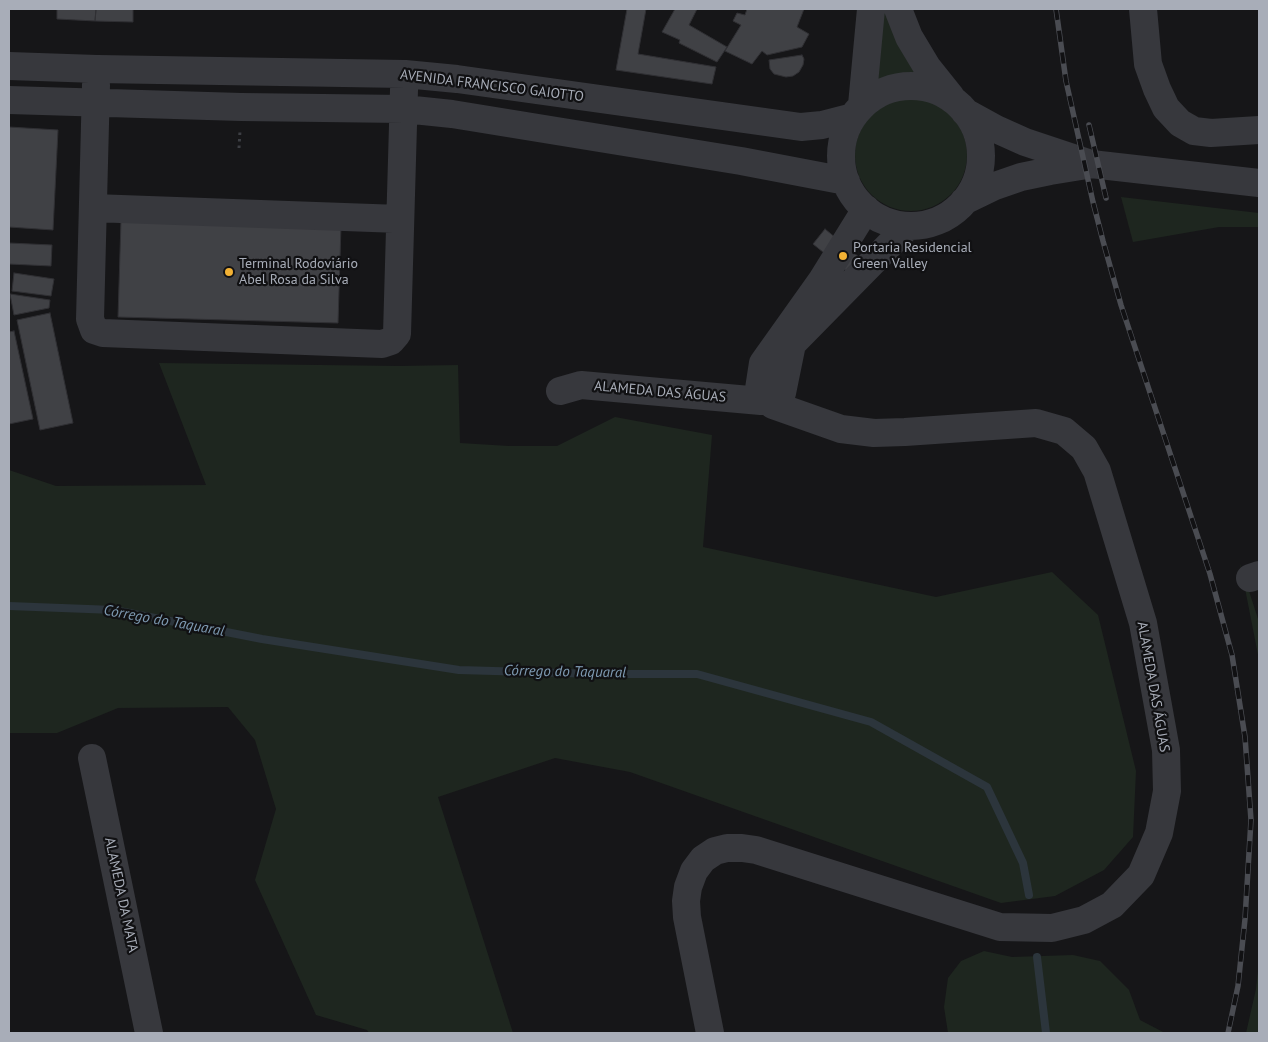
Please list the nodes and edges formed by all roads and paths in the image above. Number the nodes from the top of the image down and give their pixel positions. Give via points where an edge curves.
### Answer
1 (871, 9) edge
2 (898, 9) edge
3 (1143, 9) edge
4 (9, 66) edge
5 (97, 69) junction
6 (405, 74) junction
7 (9, 100) edge
8 (96, 103) junction
9 (959, 106) junction
10 (404, 110) junction
11 (858, 111) junction
12 (1259, 130) edge
13 (1091, 164) junction
14 (846, 181) junction
15 (1259, 183) edge
16 (964, 201) junction
17 (92, 208) junction
18 (866, 209) junction
19 (400, 218) junction
20 (908, 226) junction
21 (560, 391) dead end
22 (769, 397) junction
23 (92, 758) dead end
24 (150, 1033) edge
25 (710, 1033) edge

1 - 11 street
2 - 9 street via 909,37 927,67
3 - 12 street via 1148,64 1166,108 1180,123 1194,131 1211,134
4 - 5 street, AVENIDA FRANCISCO GAIOTTO
5 - 6 street, AVENIDA FRANCISCO GAIOTTO
5 - 8 street
6 - 10 street
6 - 11 street, AVENIDA FRANCISCO GAIOTTO via 801,127 822,126
7 - 8 street
8 - 10 street
8 - 17 street
9 - 11 street via 936,90 898,86 880,93
9 - 13 street via 1025,142
9 - 16 street via 975,128 980,147 974,185
10 - 14 street via 452,114
10 - 19 street
11 - 14 street via 845,131 841,148
13 - 15 street
13 - 16 street via 1021,177
14 - 18 street via 852,194
16 - 20 street via 948,215 929,224
17 - 19 street
17 - 19 street via 90,320 94,330 102,333 382,344 397,334
18 - 20 street via 887,222
18 - 22 street via 822,280 763,363
20 - 22 street via 792,344
21 - 22 street, ALAMEDA DAS ÁGUAS via 581,385
22 - 25 street, ALAMEDA DAS ÁGUAS via 841,429 904,432 1036,422 1064,431 1084,448 1097,471 1143,624 1166,750 1167,791 1159,833 1140,875 1112,905 1084,920 1052,928 1000,927 756,850 727,848 715,851 694,872 686,901
23 - 24 street, ALAMEDA DA MATA

